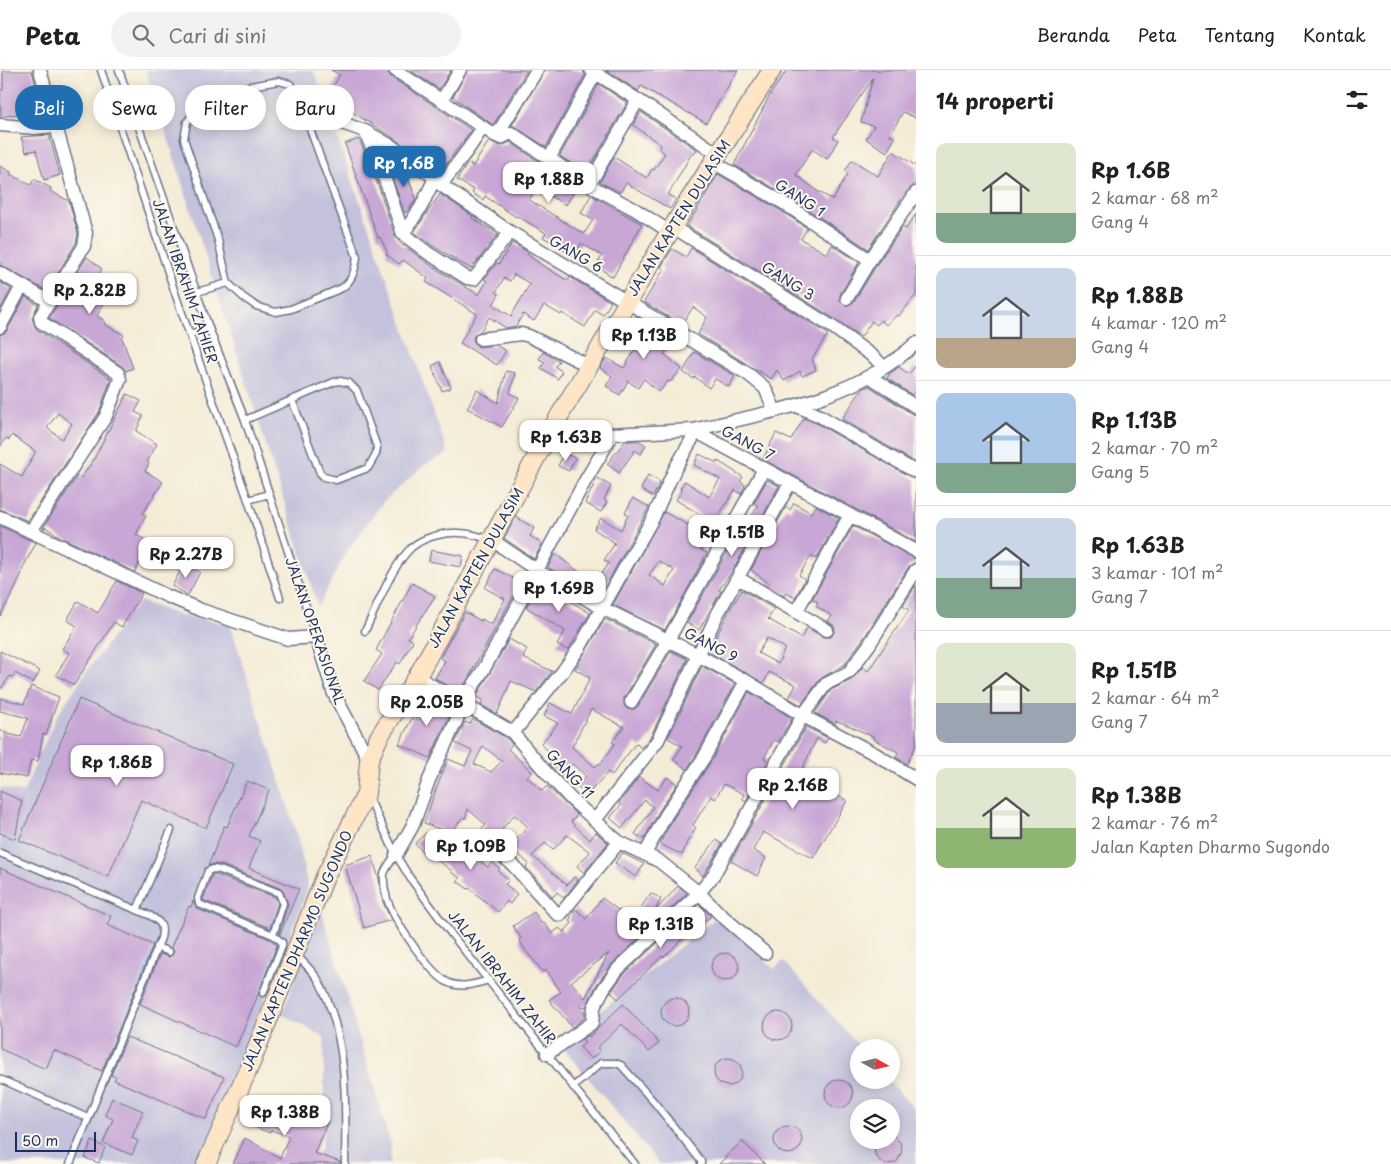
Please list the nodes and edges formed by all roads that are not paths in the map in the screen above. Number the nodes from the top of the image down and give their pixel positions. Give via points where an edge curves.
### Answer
1 (40, 70) edge
2 (101, 70) edge
3 (118, 70) edge
4 (396, 70) edge
5 (460, 70) edge
6 (537, 70) edge
7 (772, 70) edge
8 (593, 71) edge
9 (44, 85) edge
10 (442, 100) junction
11 (638, 100) junction
12 (0, 125) edge
13 (15, 126) edge
14 (354, 127) edge
15 (482, 127) junction
16 (56, 130) edge
17 (365, 131) junction
18 (496, 136) junction
19 (716, 158) junction
20 (549, 159) junction
21 (438, 182) junction
22 (589, 185) junction
23 (916, 193) edge
24 (671, 229) junction
25 (510, 232) junction
26 (403, 234) junction
27 (870, 260) junction
28 (0, 273) edge
29 (228, 284) junction
30 (22, 286) junction
31 (197, 292) junction
32 (847, 298) dead end
33 (50, 302) junction
34 (628, 302) junction
35 (0, 327) edge
36 (210, 328) junction
37 (190, 334) junction
38 (481, 339) dead end
39 (916, 343) edge
40 (589, 366) junction
41 (883, 367) junction
42 (870, 376) junction
43 (292, 400) junction
44 (797, 406) junction
45 (916, 407) edge
46 (775, 411) junction
47 (245, 420) junction
48 (694, 431) junction
49 (613, 434) junction
50 (548, 437) junction
51 (764, 469) junction
52 (916, 472) edge
53 (790, 483) junction
54 (269, 494) junction
55 (248, 500) junction
56 (850, 515) junction
57 (0, 517) edge
58 (31, 531) junction
59 (492, 540) junction
60 (916, 551) edge
61 (916, 570) edge
62 (538, 571) junction
63 (738, 578) junction
64 (280, 598) dead end
65 (602, 608) junction
66 (796, 612) junction
67 (827, 630) dead end
68 (365, 631) dead end
69 (316, 637) junction
70 (668, 640) junction
71 (698, 655) junction
72 (417, 677) junction
73 (746, 681) junction
74 (631, 702) dead end
75 (465, 704) junction
76 (803, 715) junction
77 (513, 733) junction
78 (369, 760) junction
79 (916, 779) edge
80 (366, 794) junction
81 (595, 820) junction
82 (171, 830) dead end
83 (619, 842) junction
84 (490, 845) dead end
85 (0, 853) edge
86 (645, 854) junction
87 (396, 855) junction
88 (699, 893) junction
89 (137, 910) junction
90 (273, 935) junction
91 (157, 947) junction
92 (169, 952) dead end
93 (294, 952) junction
94 (765, 953) dead end
95 (489, 980) junction
96 (266, 994) junction
97 (548, 1054) junction
98 (0, 1079) edge
99 (573, 1087) junction
100 (88, 1118) junction
101 (70, 1164) edge
102 (206, 1164) edge
103 (345, 1164) edge
104 (635, 1164) edge
105 (701, 1164) edge

1 - 9 street
2 - 37 lane, JALAN IBRAHIM ZAHIER
3 - 31 lane, JALAN IBRAHIM ZAHIER
4 - 10 street
5 - 10 street
6 - 18 street
7 - 19 main road, JALAN KAPTEN DULASIM
8 - 11 street, GANG 1
8 - 20 street
10 - 15 street
11 - 19 street, GANG 1
11 - 22 street
12 - 13 street
14 - 17 street, GANG 6
15 - 18 street
15 - 21 street via 469,148
16 - 33 street via 86,233 84,246
17 - 21 street, GANG 6 via 393,147
17 - 26 street
18 - 20 street, GANG 3 via 501,138 511,133
19 - 24 main road, JALAN KAPTEN DULASIM
19 - 27 street, GANG 1
20 - 22 street, GANG 3
21 - 25 street, GANG 6
21 - 26 street
22 - 24 street, GANG 3
23 - 27 street
24 - 34 main road, JALAN KAPTEN DULASIM
24 - 41 street, GANG 3 via 834,328
25 - 26 street via 474,279 428,253
25 - 34 street, GANG 6
27 - 32 street
28 - 30 street
29 - 29 lane via 256,306 276,312 342,288 349,283 355,270 357,257 297,94 290,84 279,81 217,93 199,106 187,122 184,139 218,240
29 - 31 lane
30 - 33 street
30 - 35 street
31 - 36 lane, JALAN IBRAHIM ZAHIER
33 - 58 street via 40,317 41,322 118,373 120,379 106,416
34 - 40 main road, JALAN KAPTEN DULASIM
34 - 46 street, GANG 6 via 748,374 764,388
36 - 37 lane
36 - 47 lane, JALAN IBRAHIM ZAHIER
37 - 55 lane, JALAN IBRAHIM ZAHIER
38 - 40 street via 529,336
39 - 41 street
40 - 50 main road, JALAN KAPTEN DULASIM
41 - 42 street
42 - 44 street
42 - 45 street
43 - 43 lane via 334,382 354,387 377,447 368,468 336,480 324,477
43 - 47 lane
44 - 46 street
44 - 52 street
46 - 48 street
47 - 54 lane, JALAN IBRAHIM ZAHIER
48 - 49 street
48 - 51 street, GANG 7
48 - 65 street via 653,518
49 - 50 street
49 - 62 street
50 - 59 main road, JALAN KAPTEN DULASIM
51 - 53 street, GANG 7
51 - 70 street
53 - 56 street, GANG 7
53 - 63 street
54 - 55 lane
54 - 69 lane, JALAN OPERASIONAL
55 - 64 lane, JALAN OPERASIONAL
56 - 60 street, GANG 7
56 - 66 street
57 - 58 street
58 - 69 street via 201,610 288,639
59 - 62 street, GANG 9
59 - 68 lane via 448,533 436,535 413,547 397,567
59 - 72 main road, JALAN KAPTEN DULASIM
61 - 76 street via 850,670 824,686
62 - 65 street, GANG 9
62 - 75 street
63 - 66 street
63 - 71 street
65 - 70 street, GANG 9
65 - 77 street via 574,655
66 - 67 street
69 - 78 street, JALAN OPERASIONAL via 334,694
70 - 71 street, GANG 9
70 - 74 street
71 - 73 street, GANG 9
71 - 81 street via 658,740
72 - 75 street, GANG 11
72 - 78 main road, JALAN KAPTEN DULASIM via 379,736
73 - 76 street, GANG 9
73 - 86 street
75 - 77 street, GANG 11
75 - 87 street via 429,780 413,825
76 - 79 street, GANG 9
76 - 88 street via 713,876
77 - 81 street, GANG 11 via 564,792
78 - 80 main road
80 - 87 lane, JALAN IBRAHIM ZAHIR
80 - 93 main road, JALAN KAPTEN DHARMO SUGONDO via 325,877
81 - 83 street, GANG 11
82 - 89 lane
83 - 84 street via 560,915
83 - 86 street, GANG 11
85 - 89 lane
86 - 88 street, GANG 11 via 659,861
87 - 95 lane, JALAN IBRAHIM ZAHIR via 452,935
87 - 95 lane via 386,868 384,884 390,907 407,936 448,982 469,986
88 - 94 street, GANG 11
88 - 97 street via 618,969 594,1007 592,1023
89 - 91 lane via 161,924 163,929
90 - 90 lane via 283,901 279,893 228,872 208,871 198,898 199,904
90 - 96 lane via 283,944
91 - 92 lane
91 - 100 lane
93 - 96 main road, JALAN KAPTEN DHARMO SUGONDO
93 - 103 lane via 318,980 332,1014 341,1053 346,1112
95 - 97 lane, JALAN IBRAHIM ZAHIR
96 - 102 main road, JALAN KAPTEN DHARMO SUGONDO via 251,1063
97 - 99 lane, JALAN IBRAHIM ZAHIR
98 - 100 lane
99 - 104 lane, JALAN IBRAHIM ZAHIR
99 - 105 lane via 601,1063 621,1065
100 - 101 lane

